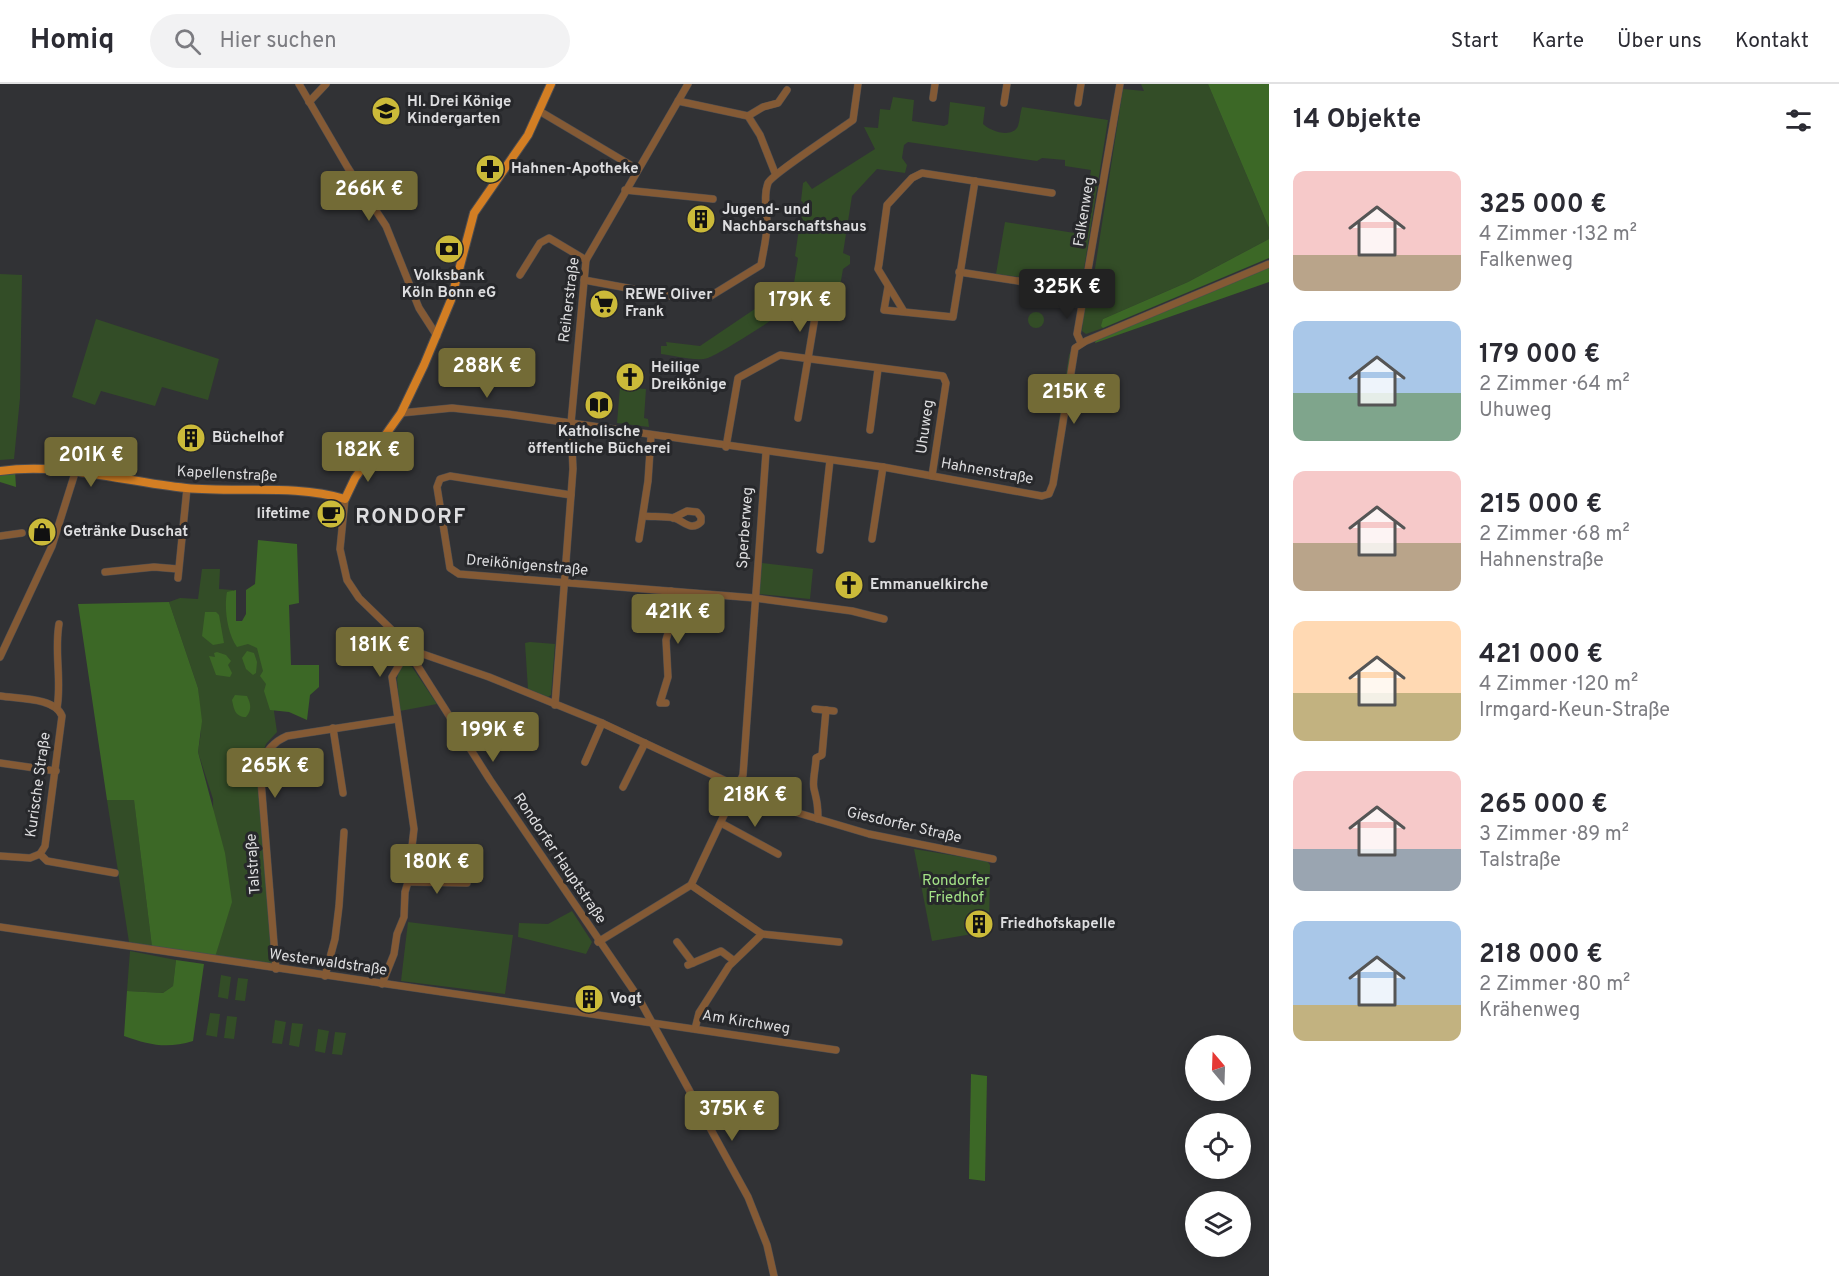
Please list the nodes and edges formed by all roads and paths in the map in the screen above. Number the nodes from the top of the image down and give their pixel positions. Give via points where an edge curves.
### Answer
1 (299, 84) edge
2 (326, 84) edge
3 (551, 84) edge
4 (688, 84) edge
5 (858, 84) edge
6 (935, 84) edge
7 (1007, 84) edge
8 (1081, 84) edge
9 (1120, 84) edge
10 (787, 90) dead end
11 (933, 98) dead end
12 (678, 101) junction
13 (309, 102) junction
14 (1004, 103) dead end
15 (1078, 103) dead end
16 (540, 112) junction
17 (748, 116) junction
18 (637, 169) junction
19 (775, 173) junction
20 (975, 180) junction
21 (625, 190) junction
22 (1052, 193) dead end
23 (713, 199) dead end
24 (586, 260) junction
25 (1269, 264) edge
26 (960, 272) junction
27 (519, 275) dead end
28 (584, 280) junction
29 (888, 287) junction
30 (1084, 291) junction
31 (903, 310) junction
32 (816, 311) dead end
33 (437, 336) junction
34 (1081, 343) junction
35 (809, 359) junction
36 (878, 369) junction
37 (401, 413) junction
38 (798, 418) dead end
39 (571, 423) junction
40 (870, 430) dead end
41 (651, 436) junction
42 (726, 447) junction
43 (766, 452) junction
44 (830, 460) junction
45 (883, 467) junction
46 (0, 471) edge
47 (75, 473) junction
48 (932, 476) junction
49 (187, 488) junction
50 (571, 495) junction
51 (345, 499) junction
52 (643, 516) junction
53 (673, 518) dead end
54 (22, 533) dead end
55 (0, 536) edge
56 (639, 539) dead end
57 (872, 539) dead end
58 (820, 550) dead end
59 (178, 569) junction
60 (105, 572) dead end
61 (178, 578) dead end
62 (565, 583) junction
63 (671, 591) junction
64 (754, 597) junction
65 (884, 619) dead end
66 (59, 624) dead end
67 (410, 654) junction
68 (0, 657) edge
69 (0, 696) edge
70 (666, 703) dead end
71 (555, 705) junction
72 (57, 708) junction
73 (815, 709) dead end
74 (397, 719) junction
75 (602, 723) junction
76 (333, 728) junction
77 (645, 742) junction
78 (585, 762) dead end
79 (0, 763) edge
80 (56, 771) junction
81 (739, 785) junction
82 (623, 787) dead end
83 (343, 793) dead end
84 (818, 819) junction
85 (721, 823) junction
86 (344, 832) dead end
87 (40, 854) junction
88 (778, 854) dead end
89 (0, 856) edge
90 (993, 859) dead end
91 (115, 873) dead end
92 (408, 882) junction
93 (467, 883) dead end
94 (691, 885) junction
95 (0, 927) edge
96 (762, 934) junction
97 (598, 942) junction
98 (677, 942) dead end
99 (839, 942) dead end
100 (733, 960) junction
101 (276, 969) junction
102 (325, 976) junction
103 (382, 984) junction
104 (567, 1002) dead end
105 (563, 1011) junction
106 (653, 1024) junction
107 (695, 1029) junction
108 (836, 1050) dead end
109 (774, 1276) edge

1 - 13 street
2 - 13 street
3 - 16 main road, Rondorfer Hauptstraße
4 - 12 street, Reiherstraße
5 - 19 street via 853,120
6 - 11 street
7 - 14 street
8 - 15 street
9 - 30 street, Falkenweg
10 - 17 street via 778,104
12 - 17 street
12 - 18 street, Reiherstraße
13 - 33 street via 386,226 419,308
16 - 18 street
16 - 33 main road, Rondorfer Hauptstraße via 518,152 474,213 452,300
17 - 19 street
18 - 21 street, Reiherstraße
19 - 28 street via 768,183 764,214 768,221 761,265 709,297 671,296
20 - 22 street
20 - 26 street
20 - 29 street via 922,173 912,178 887,205 878,269
21 - 23 street
21 - 24 street, Reiherstraße
24 - 27 street via 549,238 540,243
24 - 28 street, Reiherstraße
25 - 34 street
26 - 30 street
26 - 31 street via 952,317
28 - 39 street, Reiherstraße
29 - 31 street
29 - 31 street via 884,310
30 - 34 street, Falkenweg via 1077,334
32 - 35 street
33 - 37 main road, Rondorfer Hauptstraße
34 - 48 street, Hahnenstraße via 1073,352 1049,494 1042,496
35 - 36 street, Uhuweg
35 - 38 street
35 - 42 street, Uhuweg via 780,355 738,378
36 - 40 street
36 - 48 street, Uhuweg via 943,376 946,383
37 - 39 street, Hahnenstraße via 452,408
37 - 51 main road, Rondorfer Hauptstraße via 355,478
39 - 41 street, Hahnenstraße
39 - 50 street, Reiherstraße
41 - 42 street, Hahnenstraße
41 - 52 street
42 - 43 street, Hahnenstraße
43 - 44 street, Hahnenstraße
43 - 64 street, Sperberweg
44 - 45 street, Hahnenstraße
44 - 58 street
45 - 48 street, Hahnenstraße
45 - 57 street
46 - 47 main road, Kapellenstraße
47 - 49 main road, Kapellenstraße
47 - 68 street via 52,546
49 - 51 main road, Kapellenstraße via 307,490
49 - 59 street
50 - 62 street, Reiherstraße
50 - 62 street, Dreikönigenstraße via 450,476 441,479 437,487 454,572
51 - 67 street, Rondorfer Hauptstraße via 340,549 347,580
52 - 53 street
52 - 56 street
54 - 55 street
59 - 60 street
59 - 61 street
62 - 63 street, Dreikönigenstraße
62 - 71 street, Reiherstraße
63 - 64 street, Dreikönigenstraße
63 - 70 street via 671,623 666,640 668,677 660,703
64 - 65 street, Dreikönigenstraße
64 - 81 street, Sperberweg via 745,748
66 - 72 street, Kurische Straße
67 - 71 street, Giesdorfer Straße via 424,653
67 - 74 street via 392,677
67 - 97 street, Rondorfer Hauptstraße
69 - 72 street
71 - 75 street, Giesdorfer Straße
72 - 80 street, Kurische Straße via 62,716
73 - 84 street via 830,710 822,755 816,758 814,789 819,796
74 - 76 street, Talstraße
74 - 92 street via 414,809 414,846
75 - 77 street, Giesdorfer Straße
75 - 78 street
76 - 83 street
76 - 101 street, Talstraße via 279,739 262,762
77 - 81 street, Giesdorfer Straße
77 - 82 street
79 - 80 street
80 - 87 street, Kurische Straße via 45,846
81 - 84 street, Giesdorfer Straße via 788,810
81 - 85 street, Sperberweg
84 - 90 street, Giesdorfer Straße via 869,834
85 - 88 street
85 - 94 street, Sperberweg
86 - 102 street via 336,928
87 - 89 street via 30,858
87 - 91 street via 47,861
92 - 93 street
92 - 103 street via 398,942
94 - 96 street
94 - 97 street
95 - 101 street, Westerwaldstraße
96 - 99 street
96 - 100 street
97 - 106 street, Rondorfer Hauptstraße via 632,987
98 - 100 street via 690,964 721,951
100 - 107 street via 699,1013
101 - 102 street, Westerwaldstraße
102 - 103 street, Westerwaldstraße
103 - 105 street, Westerwaldstraße
104 - 105 street
105 - 106 street, Westerwaldstraße
106 - 107 street, Am Kirchweg
106 - 109 street, Rondorfer Hauptstraße via 748,1197 767,1245
107 - 108 street, Am Kirchweg

